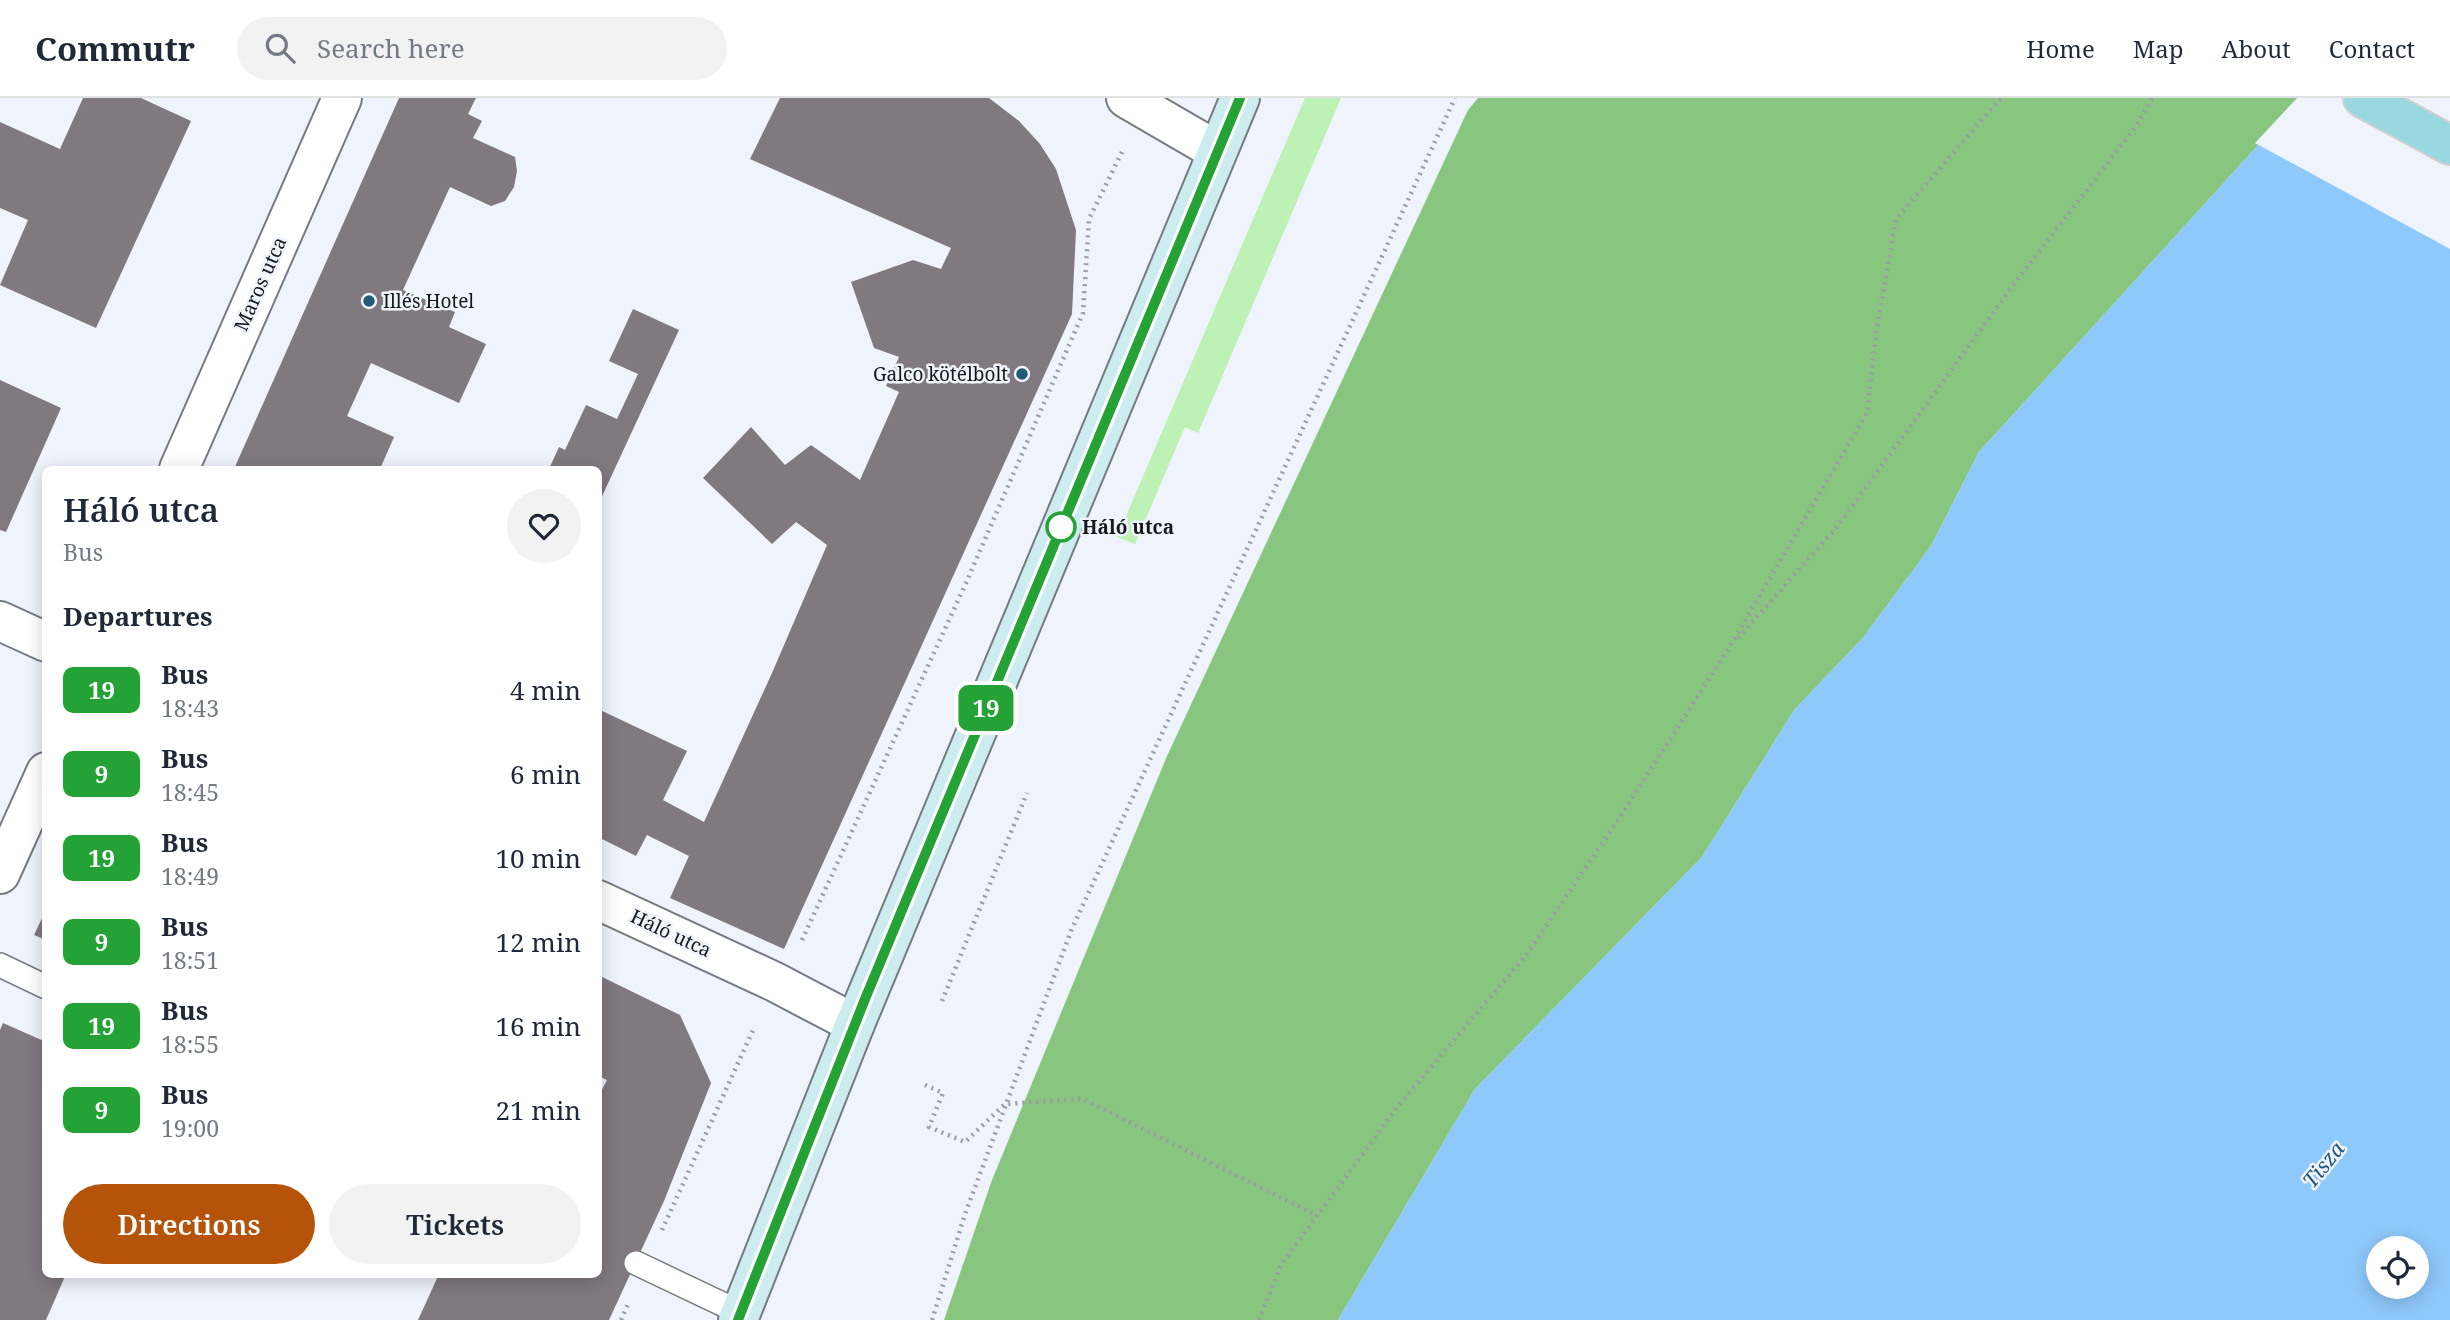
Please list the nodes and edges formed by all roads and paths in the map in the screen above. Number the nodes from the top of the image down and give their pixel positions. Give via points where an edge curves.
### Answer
1 (342, 98) edge
2 (1240, 98) edge
3 (1455, 98) edge
4 (2001, 98) edge
5 (2152, 98) edge
6 (2363, 98) edge
7 (1135, 103) edge
8 (2450, 145) edge
9 (1217, 151) junction
10 (180, 466) edge
11 (0, 621) edge
12 (42, 640) edge
13 (1729, 648) junction
14 (42, 781) edge
15 (1027, 793) dead end
16 (0, 874) edge
17 (602, 902) edge
18 (0, 965) edge
19 (775, 982) junction
20 (42, 985) edge
21 (942, 1001) dead end
22 (855, 1024) junction
23 (925, 1085) dead end
24 (1005, 1104) junction
25 (1316, 1215) junction
26 (640, 1265) junction
27 (740, 1316) edge
28 (621, 1320) edge
29 (932, 1320) edge
30 (1259, 1320) edge

1 - 10 street, Maros utca
2 - 9 street
3 - 24 path via 1071,931
4 - 13 path via 1896,219 1875,334 1867,413
5 - 13 path via 2137,125 1837,527
6 - 8 main road
7 - 9 street
7 - 19 path via 1089,219 1083,313 966,583 801,943
9 - 22 street
11 - 12 street
13 - 25 path via 1527,954 1398,1106
14 - 16 street
15 - 21 path
17 - 19 street, Háló utca
18 - 20 lane
19 - 22 street, Háló utca
19 - 26 path
22 - 27 street
23 - 24 path via 943,1093 929,1127 965,1142
24 - 25 path via 1083,1099
24 - 29 path
25 - 30 path via 1281,1265
26 - 27 lane
26 - 28 path

